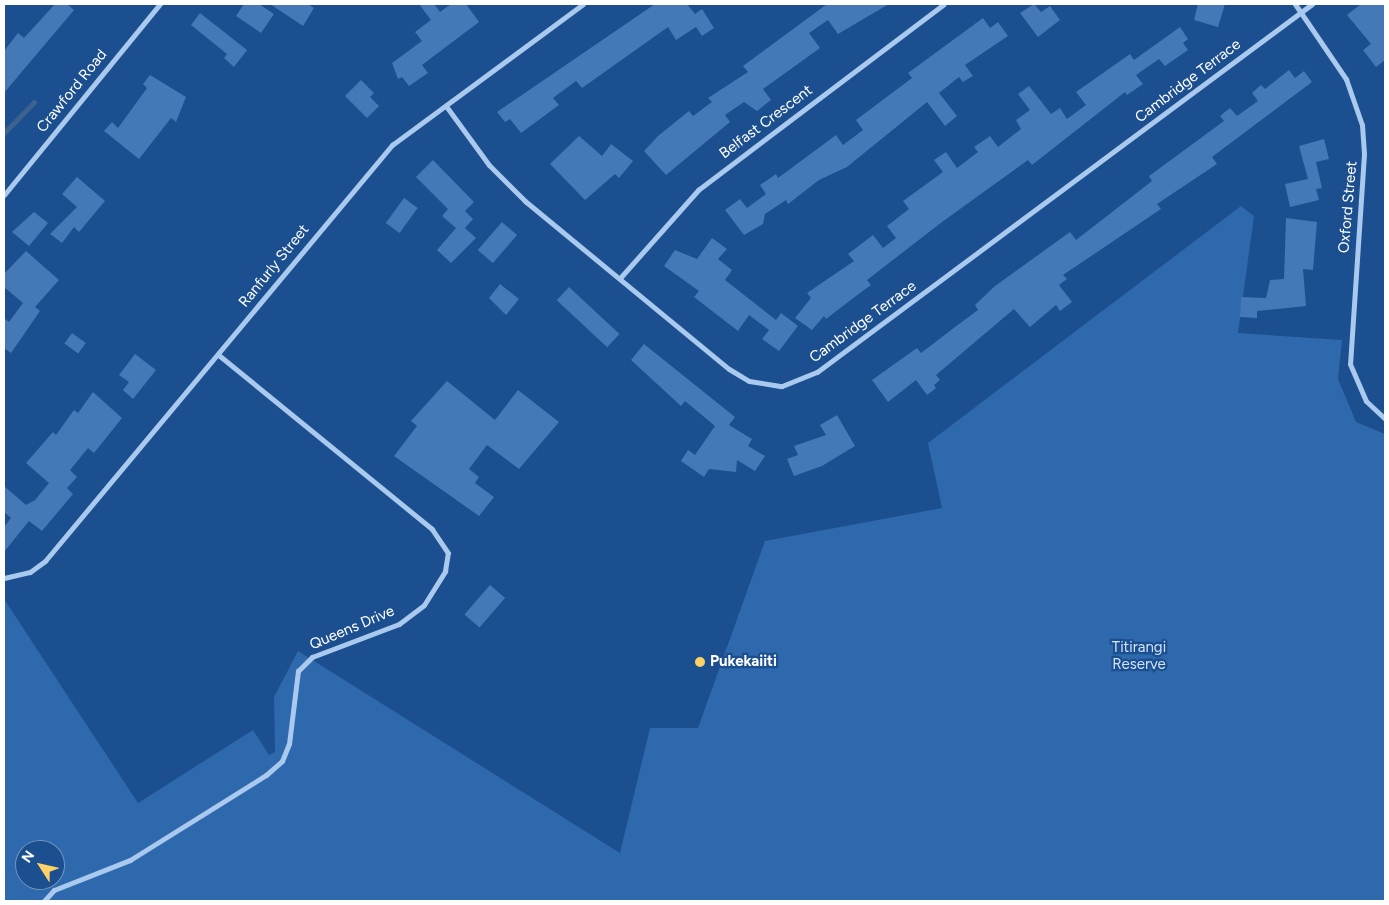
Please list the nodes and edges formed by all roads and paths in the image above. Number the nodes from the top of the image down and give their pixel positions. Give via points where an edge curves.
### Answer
1 (160, 4) edge
2 (583, 4) edge
3 (944, 4) edge
4 (1295, 4) edge
5 (1312, 4) edge
6 (1301, 12) junction
7 (446, 106) junction
8 (4, 195) edge
9 (620, 278) junction
10 (219, 355) junction
11 (1385, 419) edge
12 (4, 578) edge
13 (44, 901) edge

1 - 8 street, Crawford Road
2 - 7 street, Ranfurly Street
3 - 9 street, Belfast Crescent via 698,190
4 - 6 street, Oxford Street
5 - 6 street, Cambridge Terrace
6 - 9 street, Cambridge Terrace via 825,366 797,382 767,385 735,373
6 - 11 street, Oxford Street via 1346,78 1362,126 1364,154 1350,364 1366,401
7 - 9 street, Cambridge Terrace via 505,184
7 - 10 street, Ranfurly Street via 392,145
10 - 12 street, Ranfurly Street via 45,561 17,577
10 - 13 street, Queens Drive via 432,529 448,553 441,579 424,605 399,624 312,657 298,671 289,744 282,761 266,775 130,860 54,890

